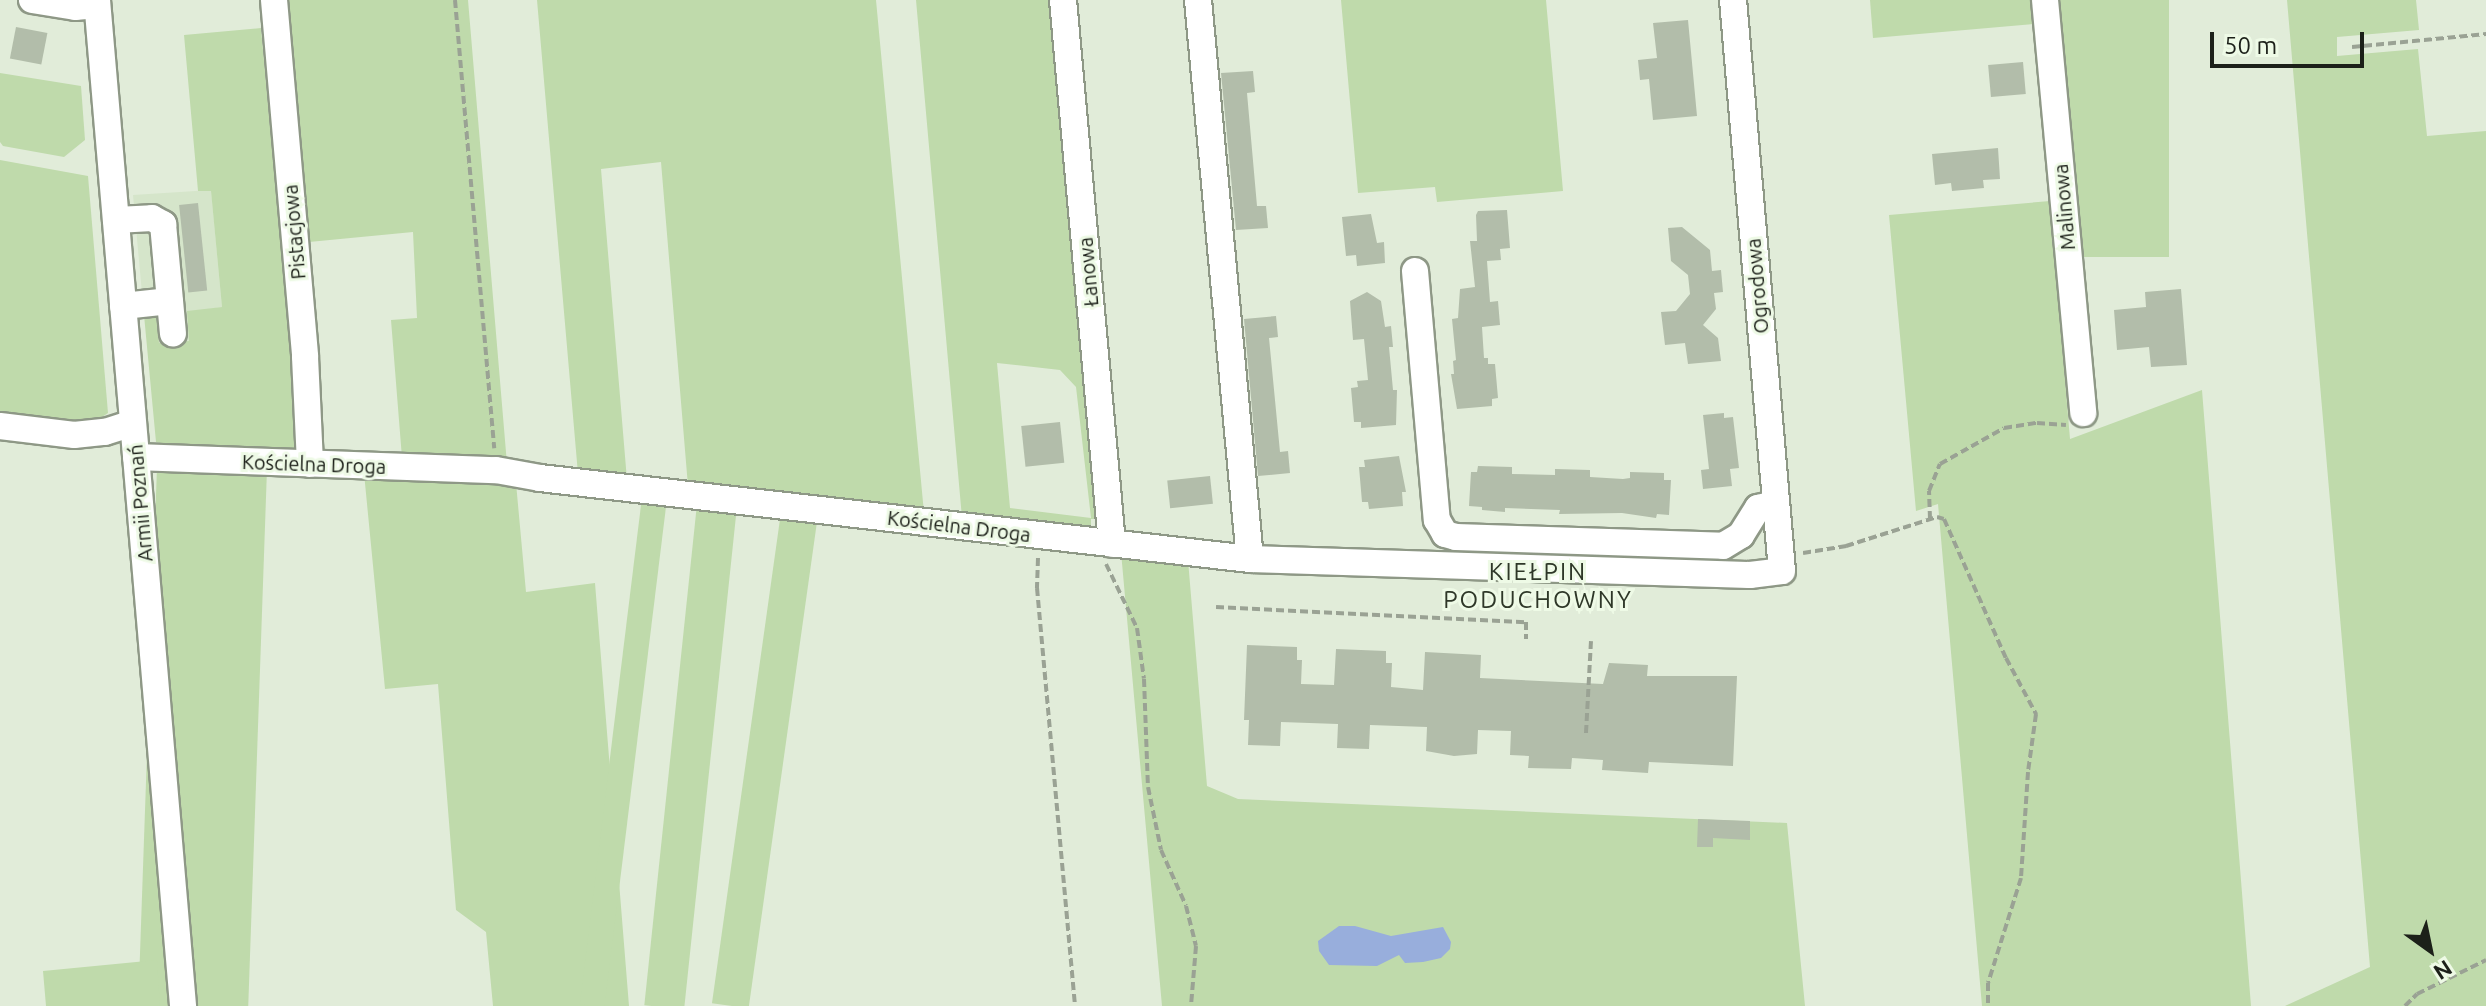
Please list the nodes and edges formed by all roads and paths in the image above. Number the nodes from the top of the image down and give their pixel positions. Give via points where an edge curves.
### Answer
1 (32, 0) edge
2 (274, 0) edge
3 (455, 0) edge
4 (1063, 0) edge
5 (1198, 0) edge
6 (1733, 0) edge
7 (2045, 0) edge
8 (97, 2) edge
9 (2486, 34) edge
10 (2352, 47) dead end
11 (116, 220) junction
12 (1415, 271) dead end
13 (170, 301) junction
14 (123, 306) junction
15 (173, 334) dead end
16 (2083, 413) joint
17 (133, 423) junction
18 (0, 426) edge
19 (136, 457) junction
20 (310, 464) junction
21 (496, 470) junction
22 (1775, 504) junction
23 (1930, 519) junction
24 (1037, 535) junction
25 (1105, 544) junction
26 (1250, 559) junction
27 (1781, 562) junction
28 (1216, 607) dead end
29 (1526, 639) dead end
30 (1591, 641) dead end
31 (1586, 733) dead end
32 (2486, 960) edge
33 (183, 1006) edge
34 (1075, 1006) edge
35 (1191, 1006) edge
36 (1988, 1006) edge
37 (2405, 1006) edge

1 - 8 street via 75,7
2 - 20 street, Pistacjowa
3 - 21 path
4 - 25 street, Łanowa
5 - 26 street
6 - 22 street, Ogrodowa
7 - 16 street, Malinowa
8 - 11 street, Armii Poznań
9 - 10 path
11 - 13 street via 152,218 163,224
11 - 14 street, Armii Poznań
12 - 22 street via 1437,520 1445,534 1723,546 1741,535 1758,508
13 - 14 street
13 - 15 street
14 - 17 street, Armii Poznań
16 - 23 path via 2063,425 2004,428 1940,464 1929,491
17 - 18 street via 74,435
17 - 19 street, Armii Poznań
19 - 20 street, Kościelna Droga
19 - 33 street, Armii Poznań
20 - 21 street, Kościelna Droga
21 - 24 street, Kościelna Droga
22 - 27 street, Ogrodowa
23 - 27 path
23 - 36 path via 1947,522 2036,714 2021,878 1988,983
24 - 25 street, Kościelna Droga
24 - 34 path via 1037,588
25 - 26 street, Kościelna Droga
25 - 35 path via 1137,628 1148,787 1161,850 1186,906 1196,946
26 - 27 street, Kościelna Droga via 1750,575
28 - 29 path via 1526,622
30 - 31 path
32 - 37 path via 2417,994

